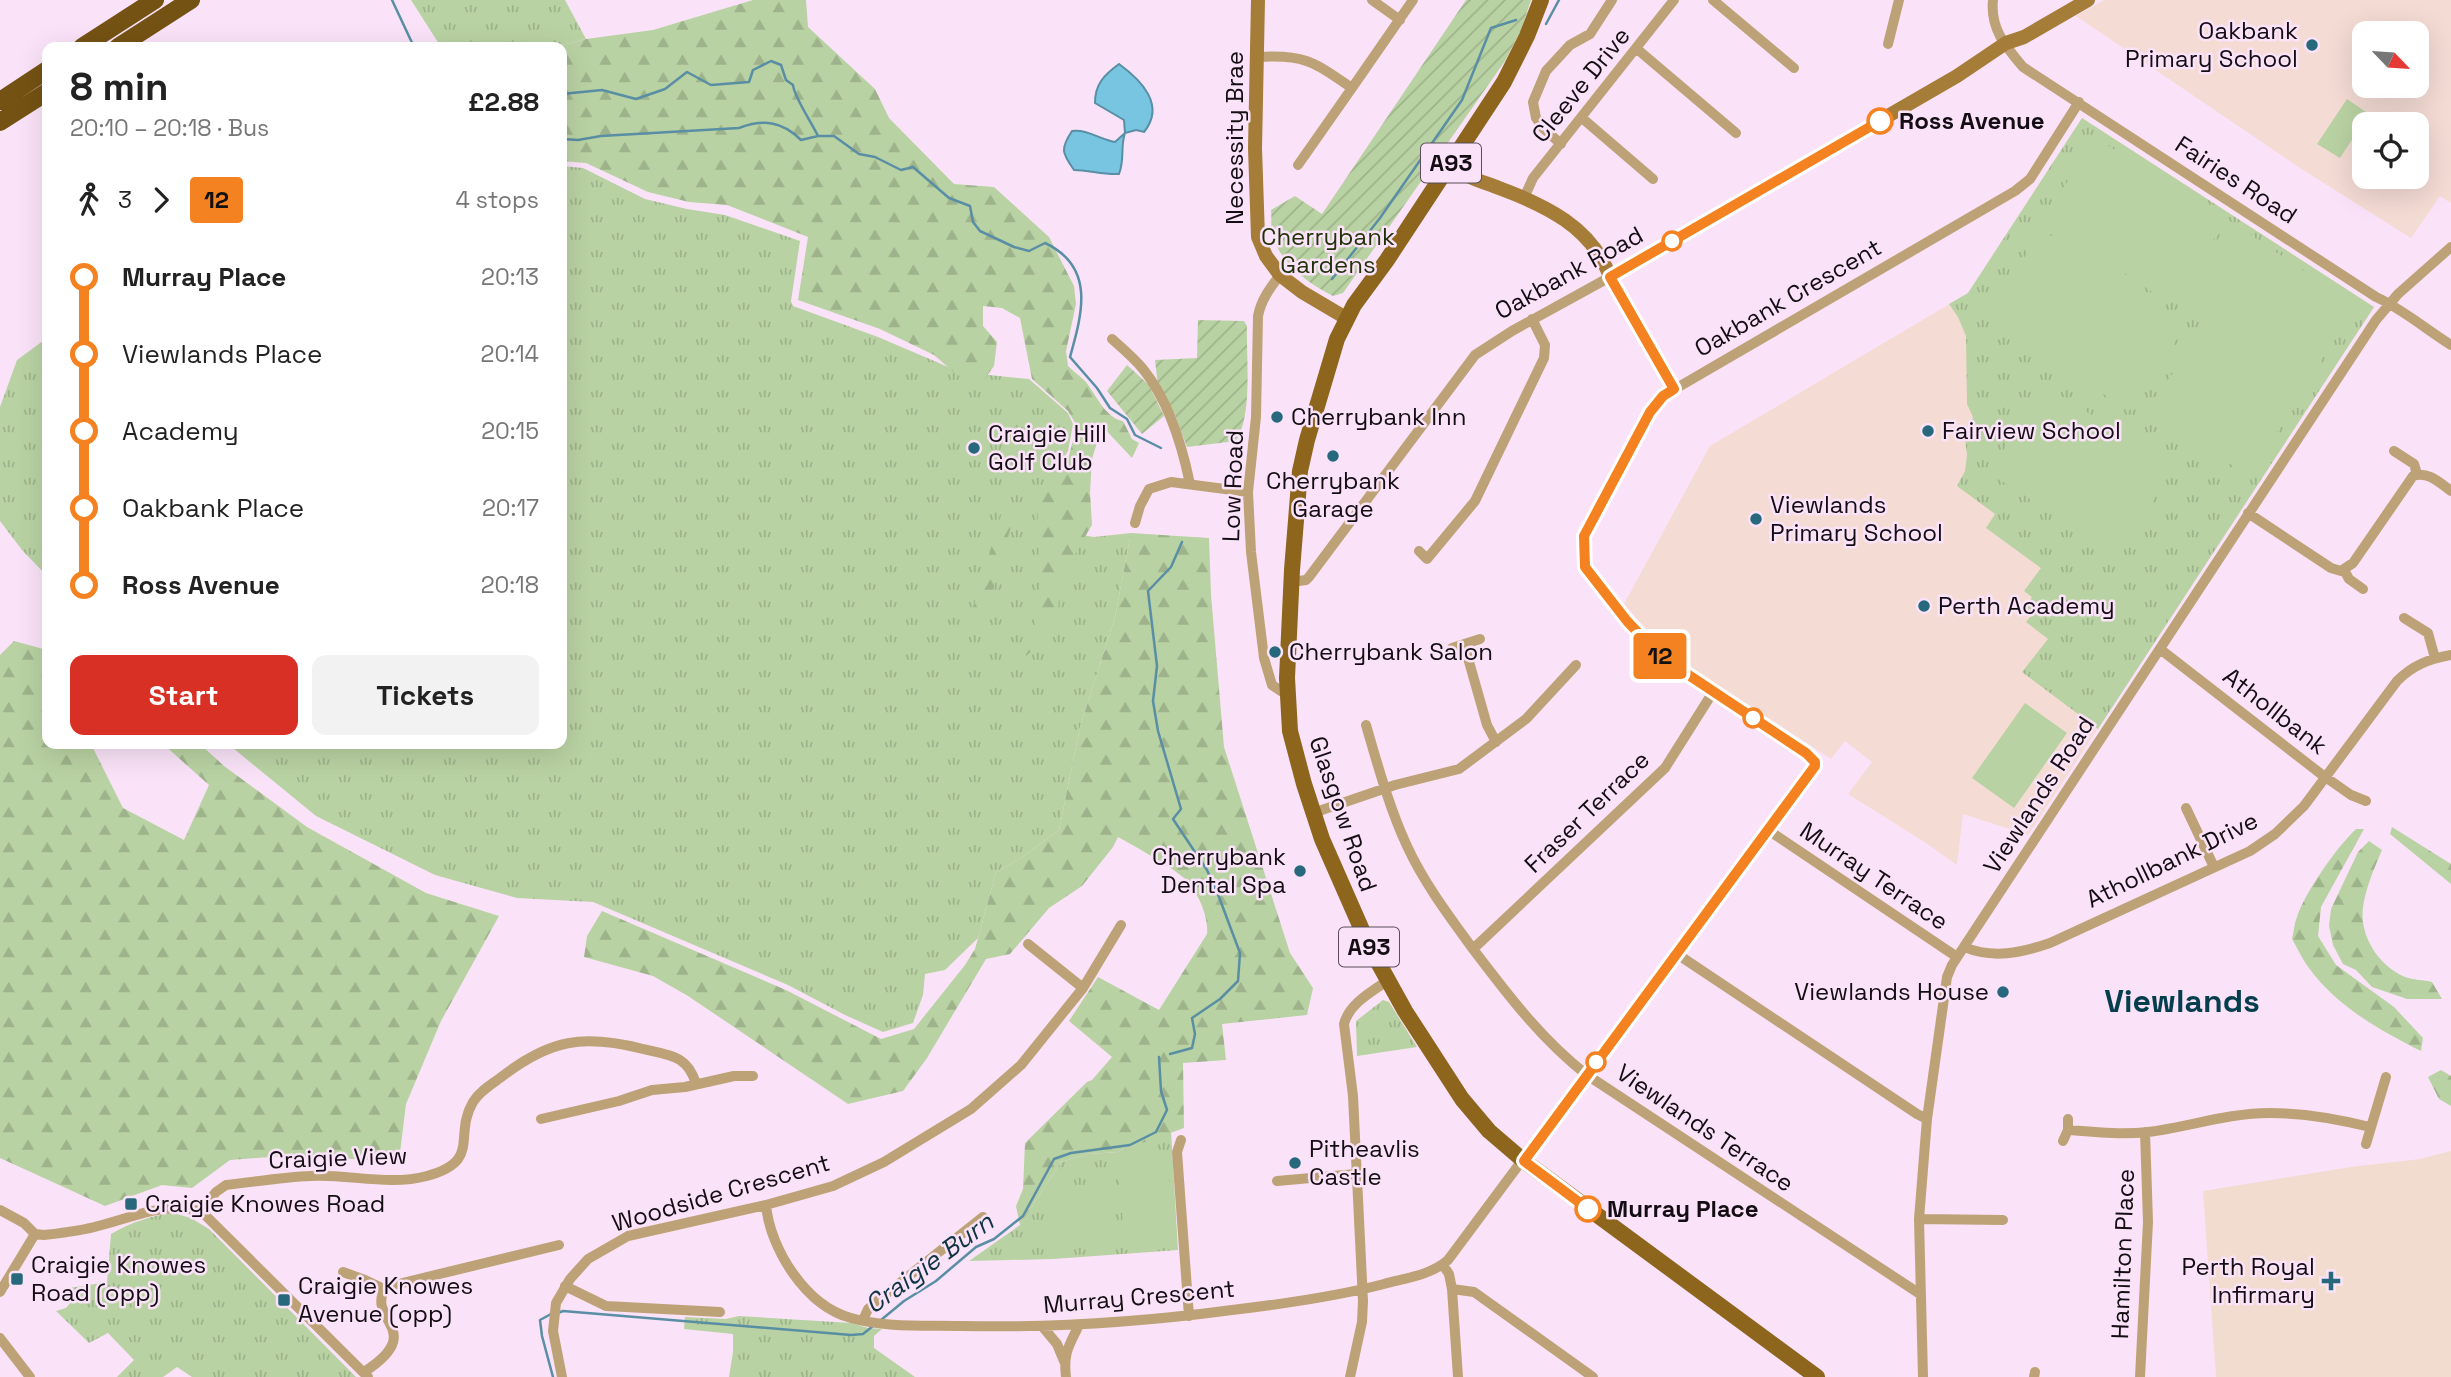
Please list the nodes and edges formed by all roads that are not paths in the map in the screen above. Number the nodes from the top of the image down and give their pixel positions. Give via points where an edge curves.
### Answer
1 (155, 0) edge
2 (191, 0) edge
3 (1258, 0) edge
4 (1372, 0) edge
5 (1413, 0) edge
6 (1541, 0) edge
7 (1612, 0) edge
8 (1674, 0) edge
9 (1713, 0) edge
10 (1899, 0) edge
11 (1993, 0) edge
12 (2088, 0) edge
13 (1400, 20) junction
14 (90, 42) edge
15 (126, 42) edge
16 (2006, 43) junction
17 (1888, 44) dead end
18 (1637, 48) junction
19 (1258, 57) junction
20 (1794, 68) dead end
21 (42, 73) edge
22 (1352, 89) junction
23 (42, 95) edge
24 (0, 101) edge
25 (2079, 102) junction
26 (1582, 118) junction
27 (0, 122) edge
28 (1736, 134) dead end
29 (1561, 144) junction
30 (1298, 165) dead end
31 (1449, 165) junction
32 (1653, 179) dead end
33 (1524, 198) junction
34 (2451, 247) edge
35 (1280, 275) junction
36 (1610, 277) junction
37 (2390, 303) junction
38 (1346, 318) junction
39 (1532, 319) junction
40 (1112, 338) dead end
41 (2451, 345) edge
42 (1674, 389) junction
43 (2394, 451) dead end
44 (2417, 474) junction
45 (1190, 484) junction
46 (2451, 491) edge
47 (1248, 492) junction
48 (2248, 513) junction
49 (1135, 523) dead end
50 (1419, 551) dead end
51 (2344, 570) junction
52 (1291, 583) junction
53 (2363, 589) dead end
54 (2404, 618) dead end
55 (1480, 639) dead end
56 (1464, 644) junction
57 (1452, 648) dead end
58 (2160, 649) junction
59 (2451, 656) edge
60 (2435, 658) junction
61 (1576, 665) dead end
62 (1713, 692) junction
63 (1287, 695) junction
64 (1366, 725) dead end
65 (1496, 742) junction
66 (2326, 777) junction
67 (1384, 789) junction
68 (2366, 801) dead end
69 (2186, 808) dead end
70 (1313, 813) junction
71 (1768, 830) junction
72 (2214, 867) junction
73 (1121, 925) dead end
74 (1028, 944) dead end
75 (1964, 947) junction
76 (1474, 949) junction
77 (1677, 954) junction
78 (1957, 957) junction
79 (1387, 981) junction
80 (1083, 988) junction
81 (1587, 1075) junction
82 (753, 1076) dead end
83 (2386, 1077) dead end
84 (696, 1084) junction
85 (541, 1119) dead end
86 (1927, 1119) junction
87 (2370, 1127) junction
88 (2145, 1132) junction
89 (1181, 1140) dead end
90 (2063, 1141) dead end
91 (2365, 1144) dead end
92 (1524, 1161) junction
93 (1356, 1174) junction
94 (1277, 1181) dead end
95 (766, 1205) junction
96 (0, 1210) edge
97 (201, 1211) junction
98 (983, 1217) dead end
99 (1919, 1219) junction
100 (2003, 1220) dead end
101 (35, 1234) junction
102 (559, 1245) dead end
103 (1443, 1265) junction
104 (343, 1272) dead end
105 (565, 1286) junction
106 (384, 1289) junction
107 (1452, 1289) junction
108 (1361, 1290) junction
109 (0, 1292) edge
110 (1920, 1294) junction
111 (720, 1312) dead end
112 (1189, 1316) junction
113 (873, 1321) junction
114 (1079, 1325) junction
115 (1042, 1326) junction
116 (0, 1338) edge
117 (1064, 1361) junction
118 (366, 1374) edge
119 (30, 1377) edge
120 (562, 1377) edge
121 (1066, 1377) edge
122 (1350, 1377) edge
123 (1458, 1377) edge
124 (1593, 1377) edge
125 (1817, 1377) edge
126 (1923, 1377) edge
127 (2140, 1377) edge

1 - 14 highway
2 - 15 highway
3 - 19 street, Necessity Brae
4 - 13 street
5 - 13 street
6 - 31 main road, Glasgow Road / A93 via 1504,82
7 - 29 street via 1590,34 1570,45 1546,71 1533,102 1536,118
8 - 18 street, Cleeve Drive
9 - 20 street
10 - 17 street
11 - 16 street via 1995,29
12 - 16 street, Oakbank Road
13 - 22 street
16 - 25 street, Fairies Road via 2023,67
16 - 36 street, Oakbank Road
18 - 26 street, Cleeve Drive
18 - 28 street
19 - 22 street via 1306,59
19 - 35 street, Necessity Brae via 1258,237
21 - 24 highway
22 - 30 street
23 - 27 highway
25 - 37 street, Fairies Road
25 - 42 street, Oakbank Crescent via 2031,179 2015,191
26 - 29 street, Cleeve Drive
26 - 32 street
29 - 33 street, Cleeve Drive via 1533,178
31 - 33 street via 1464,176
31 - 38 main road, Glasgow Road / A93
33 - 36 street via 1570,223 1596,251
34 - 37 street, Viewlands Road
35 - 38 street, Necessity Brae
35 - 47 street, Low Road via 1266,293 1258,316 1256,417
36 - 39 street, Oakbank Road
36 - 42 street
37 - 41 street, Fairies Road
37 - 48 street, Viewlands Road
38 - 52 main road, Glasgow Road / A93 via 1302,460
39 - 50 street via 1545,345 1544,358 1475,501 1427,559
39 - 52 street, Oakbank Road via 1475,355 1309,577
40 - 45 street via 1143,369 1161,397 1185,457
42 - 62 street, Oakbank Crescent via 1650,412 1584,536 1585,567 1646,643
43 - 44 street via 2414,464
44 - 46 street via 2431,477
44 - 51 street via 2353,564
45 - 47 street
45 - 49 street via 1171,482 1149,489
47 - 63 street, Low Road via 1264,658 1272,685
48 - 51 street via 2331,568
48 - 58 street, Viewlands Road
51 - 53 street
52 - 63 main road, Glasgow Road / A93
54 - 60 street via 2428,633
55 - 56 street
56 - 57 street
56 - 65 street
58 - 66 street, Athollbank
58 - 75 street, Viewlands Road
59 - 60 street, Athollbank Drive
60 - 66 street, Athollbank Drive via 2397,681
61 - 65 street via 1526,719
62 - 71 street, Oakbank Crescent via 1815,762
62 - 76 street, Fraser Terrace via 1665,768
63 - 70 main road, Glasgow Road / A93 via 1293,744
64 - 67 street, Viewlands Terrace
65 - 67 street via 1459,769
66 - 68 street, Athollbank
66 - 72 street, Athollbank Drive via 2275,834
67 - 70 street
67 - 76 street, Viewlands Terrace via 1408,848 1440,904
69 - 72 street
70 - 79 main road, Glasgow Road / A93 via 1357,922
71 - 77 street
71 - 78 street, Murray Terrace
72 - 75 street, Athollbank Drive via 2027,951 1989,954
73 - 80 street, Woodside Crescent
74 - 80 street
75 - 78 street, Viewlands Road
76 - 81 street, Viewlands Terrace via 1519,1010
77 - 81 street
77 - 86 street
78 - 86 street, Viewlands Road via 1947,977
79 - 92 main road, Glasgow Road / A93 via 1470,1109
79 - 93 street via 1355,1005 1344,1024
80 - 95 street, Woodside Crescent via 1021,1065 971,1109 884,1162 834,1186
81 - 92 street
81 - 110 street, Viewlands Terrace
82 - 84 street
83 - 87 street
84 - 85 street via 652,1090
84 - 97 street, Craigie View via 690,1067 681,1060 618,1042 569,1042 531,1056 480,1093 470,1109 458,1160 428,1176 394,1180 312,1176 226,1185
86 - 99 street, Viewlands Road
87 - 88 street, Hamilton Place via 2316,1116 2268,1113
87 - 91 street
88 - 90 street, Hamilton Place via 2118,1133 2068,1124
88 - 127 street, Hamilton Place via 2148,1222
89 - 112 street via 1177,1152
92 - 103 street
92 - 125 main road, Glasgow Road / A93
93 - 94 street
93 - 108 street
95 - 105 street, Woodside Crescent via 628,1236 587,1259
95 - 113 street, Murray Crescent via 782,1257 801,1284 828,1307 850,1318
96 - 101 street
97 - 101 street via 151,1209 95,1227
97 - 118 street
98 - 113 street via 868,1309
99 - 100 street
99 - 110 street, Viewlands Road
101 - 109 street
102 - 106 street
103 - 107 street
103 - 108 street, Murray Crescent
104 - 106 street
105 - 111 street via 606,1306
105 - 120 street, Woodside Crescent via 553,1323
106 - 118 street via 381,1306 393,1327 394,1340
107 - 123 street
107 - 124 street via 1474,1292
108 - 112 street, Murray Crescent
108 - 122 street via 1362,1322
110 - 126 street, Viewlands Road
112 - 114 street, Murray Crescent
113 - 115 street, Murray Crescent
114 - 115 street, Murray Crescent
114 - 117 street
115 - 117 street
116 - 119 street
117 - 121 street

